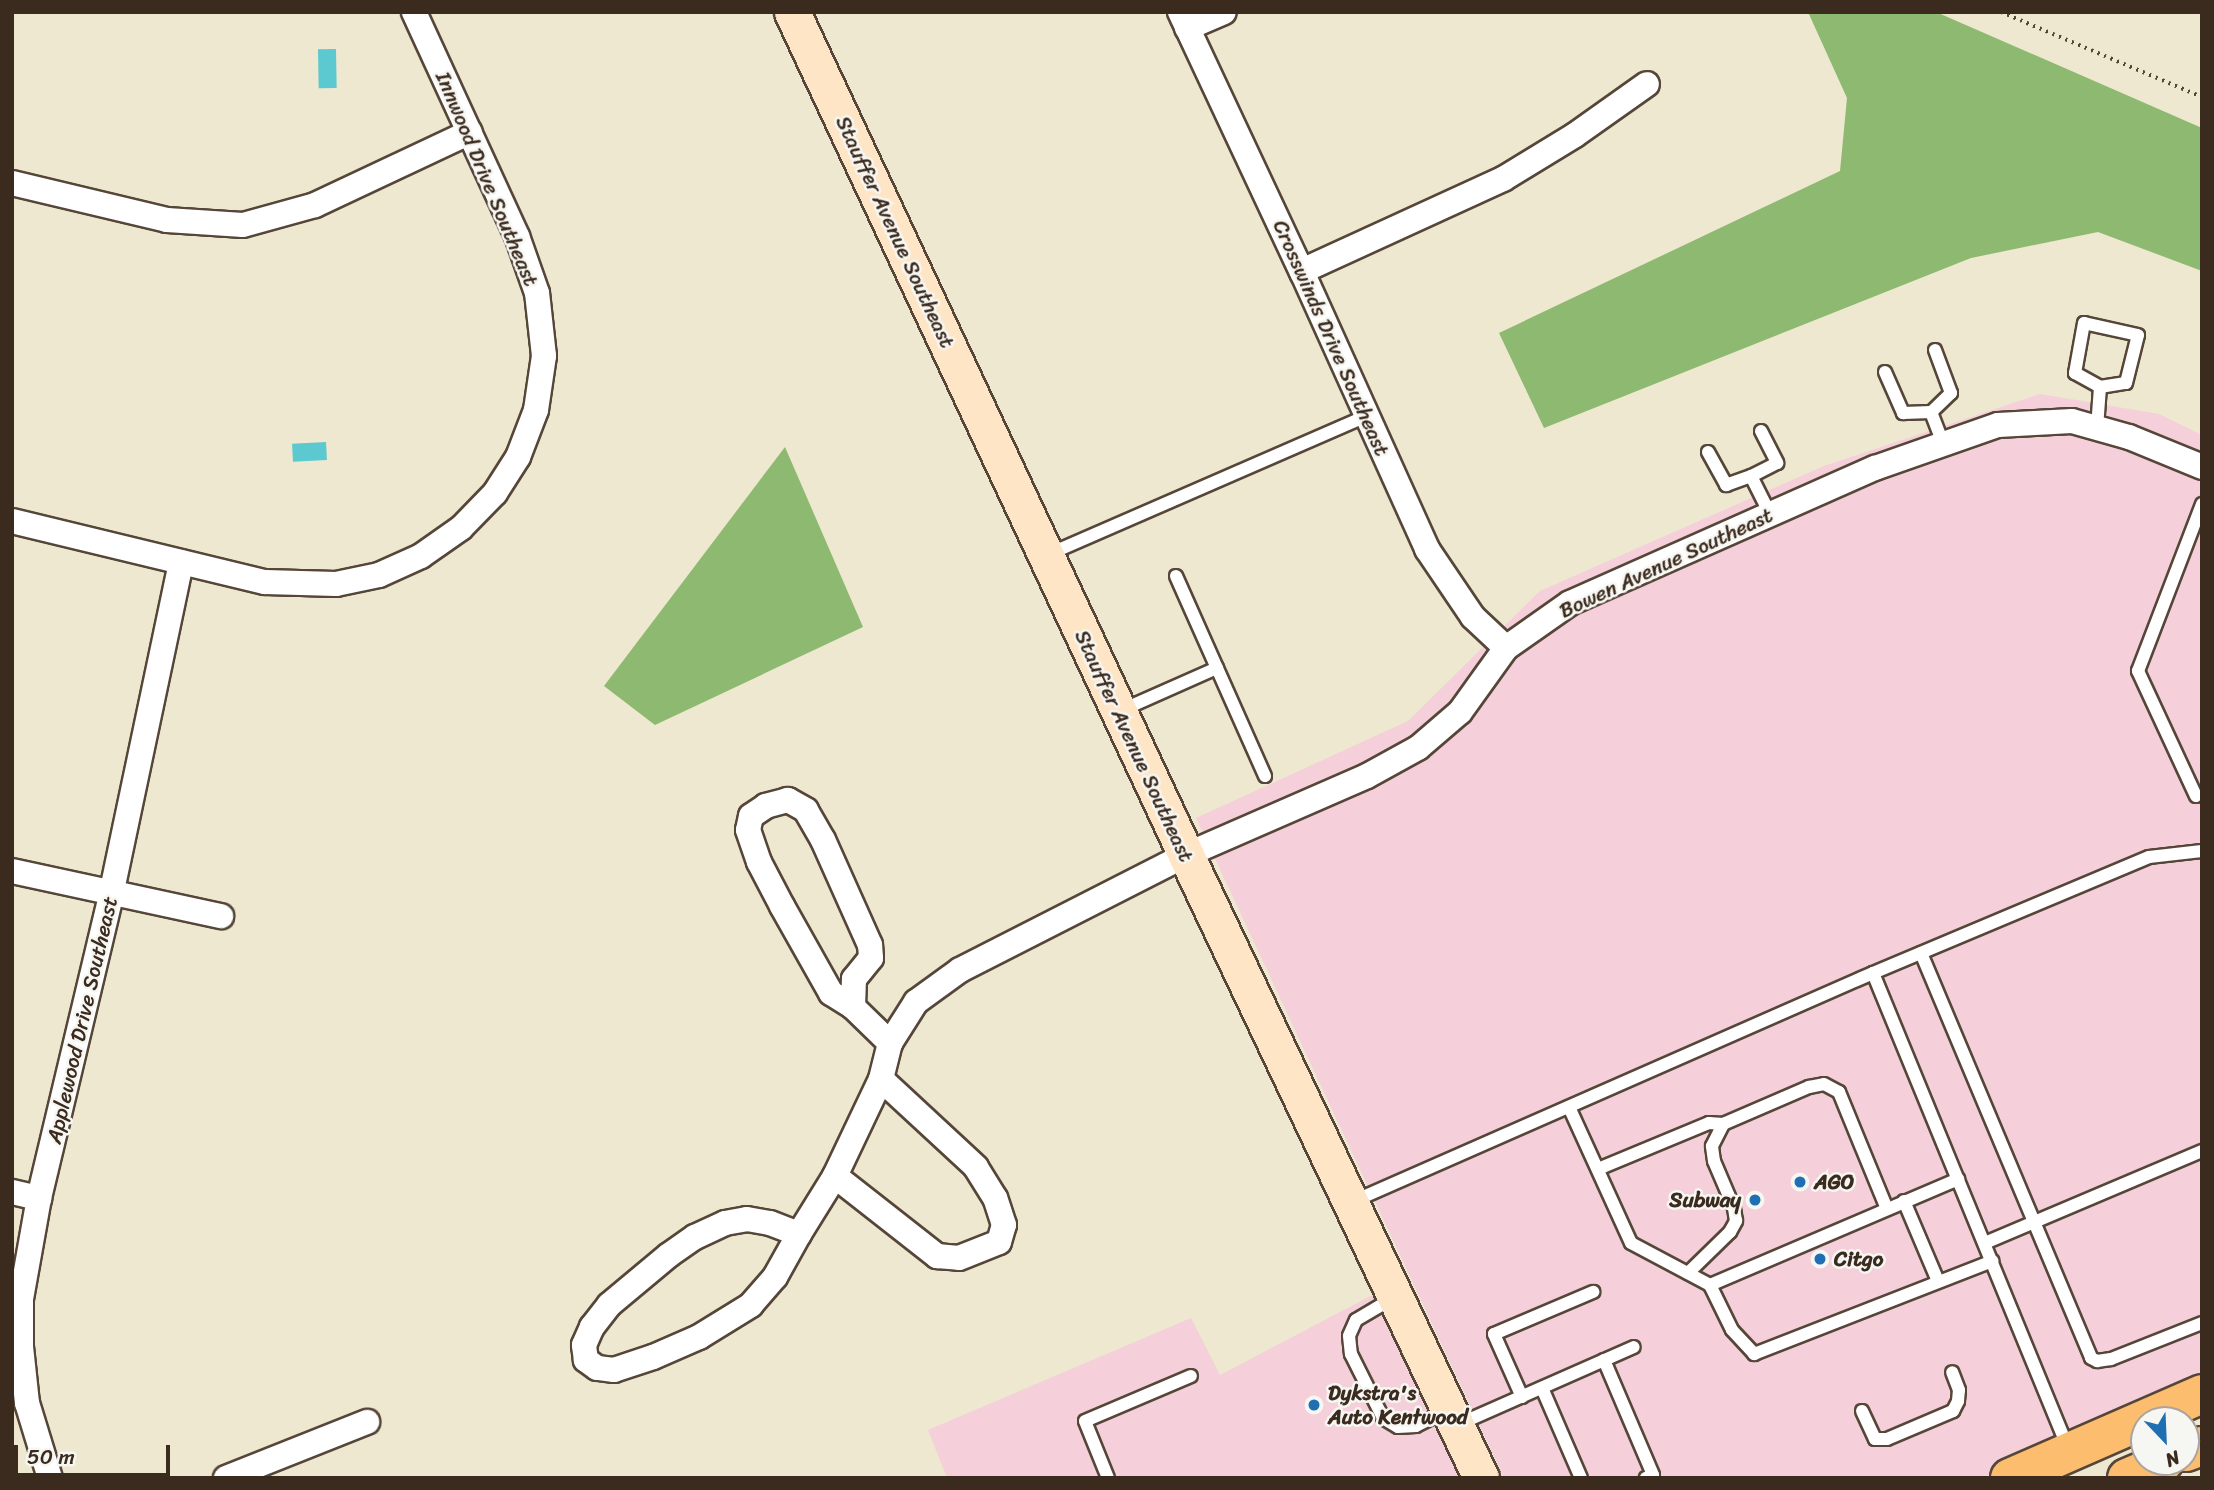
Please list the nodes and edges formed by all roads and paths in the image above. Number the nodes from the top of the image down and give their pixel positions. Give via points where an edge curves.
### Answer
1 (414, 12) edge
2 (792, 12) edge
3 (1224, 12) edge
4 (2001, 12) edge
5 (1184, 20) edge
6 (1647, 84) dead end
7 (2202, 97) edge
8 (470, 132) junction
9 (12, 183) edge
10 (1302, 271) junction
11 (1935, 350) dead end
12 (1885, 372) dead end
13 (2100, 387) junction
14 (1931, 412) junction
15 (1367, 416) junction
16 (2097, 428) junction
17 (1760, 431) dead end
18 (1943, 444) junction
19 (1708, 452) dead end
20 (2202, 467) edge
21 (1751, 476) junction
22 (2202, 504) edge
23 (1770, 514) junction
24 (12, 521) edge
25 (2197, 533) edge
26 (1045, 556) junction
27 (181, 562) junction
28 (1176, 576) dead end
29 (1506, 648) junction
30 (1216, 668) junction
31 (1118, 712) junction
32 (1265, 776) dead end
33 (2196, 796) dead end
34 (2202, 851) edge
35 (1186, 855) junction
36 (12, 871) edge
37 (111, 895) junction
38 (222, 916) dead end
39 (1921, 953) junction
40 (1873, 974) junction
41 (853, 1007) junction
42 (890, 1044) junction
43 (881, 1079) junction
44 (1569, 1107) junction
45 (1723, 1124) junction
46 (2202, 1151) edge
47 (1598, 1169) junction
48 (835, 1176) junction
49 (1958, 1179) junction
50 (12, 1192) edge
51 (39, 1198) junction
52 (1905, 1201) junction
53 (1350, 1202) junction
54 (1887, 1209) junction
55 (2034, 1222) junction
56 (799, 1234) junction
57 (1985, 1243) junction
58 (1992, 1261) junction
59 (1688, 1273) junction
60 (1938, 1281) junction
61 (1710, 1285) junction
62 (1593, 1292) dead end
63 (1395, 1297) junction
64 (2202, 1323) edge
65 (1634, 1348) dead end
66 (1604, 1360) junction
67 (1952, 1372) dead end
68 (1191, 1376) dead end
69 (1542, 1388) junction
70 (2202, 1394) edge
71 (1522, 1396) junction
72 (1862, 1411) dead end
73 (1453, 1418) junction
74 (367, 1422) dead end
75 (2067, 1465) edge
76 (50, 1478) edge
77 (226, 1478) edge
78 (1108, 1478) edge
79 (1481, 1478) edge
80 (1581, 1478) edge
81 (1646, 1478) edge
82 (2010, 1478) edge

1 - 8 street, Innwood Drive Southeast
2 - 26 street, Stauffer Avenue Southeast
3 - 5 street
4 - 7 path
5 - 10 street, Crosswinds Drive Southeast
6 - 10 street via 1503,179
8 - 9 street via 307,208 243,225 167,220
8 - 27 street, Innwood Drive Southeast via 534,282 544,356 530,428 495,493 461,528 421,556 357,580 336,584 265,582
10 - 15 street, Crosswinds Drive Southeast
11 - 14 lane via 1951,393
12 - 14 lane via 1903,414
13 - 13 lane via 2126,383 2138,335 2084,323 2075,373
13 - 16 lane
14 - 18 lane
15 - 26 lane
15 - 29 street, Crosswinds Drive Southeast via 1427,549 1473,617
16 - 18 street, Bowen Avenue Southeast via 2072,421 1998,425
16 - 20 street, Bowen Avenue Southeast
17 - 21 lane via 1777,463
18 - 23 street, Bowen Avenue Southeast
19 - 21 lane via 1726,485
21 - 23 lane
22 - 25 lane
23 - 29 street, Bowen Avenue Southeast via 1570,603
24 - 27 street, Innwood Drive Southeast
25 - 33 lane via 2138,671
26 - 31 street, Stauffer Avenue Southeast
27 - 37 street, Applewood Drive Southeast
28 - 30 lane
29 - 35 street, Bowen Avenue Southeast via 1460,712 1418,748 1367,776
30 - 31 lane
30 - 32 lane
31 - 35 street, Stauffer Avenue Southeast
34 - 39 lane via 2149,857
35 - 42 street, Bowen Avenue Southeast via 960,970 916,1002
35 - 53 street, Stauffer Avenue Southeast
36 - 37 street
37 - 38 street
37 - 51 street, Applewood Drive Southeast
39 - 40 lane
39 - 55 lane
40 - 44 lane
40 - 49 lane
41 - 41 street via 831,993 760,862 748,830 751,816 766,806 788,800 806,810 870,945 871,958 854,979
41 - 42 street
42 - 43 street, Bowen Avenue Southeast
43 - 48 street, Bowen Avenue Southeast
43 - 48 street via 976,1167 995,1198 1004,1225 999,1242 959,1258 937,1256
44 - 47 lane
44 - 53 lane
45 - 47 lane via 1709,1123
45 - 54 lane via 1824,1084 1839,1092
45 - 59 lane via 1712,1146 1735,1221 1730,1233
46 - 55 lane
47 - 59 lane via 1631,1243
48 - 56 street, Bowen Avenue Southeast
49 - 52 lane
49 - 57 lane
50 - 51 street
51 - 76 street, Applewood Drive Southeast via 21,1299 21,1347 27,1403
52 - 54 lane
52 - 60 lane
53 - 63 street, Stauffer Avenue Southeast
54 - 61 lane
55 - 57 lane
55 - 64 lane via 2091,1358 2111,1359
56 - 56 street, Bowen Avenue Southeast via 775,1277 751,1305 699,1337 614,1370 597,1368 586,1360 584,1345 609,1305 695,1237 747,1219
57 - 58 lane
58 - 60 lane
58 - 75 lane
59 - 61 lane
60 - 61 lane via 1754,1353 1732,1330
62 - 71 lane via 1494,1334
63 - 73 street, Stauffer Avenue Southeast
63 - 73 lane via 1356,1320 1349,1336 1351,1354 1383,1418 1398,1427
65 - 66 lane
66 - 69 lane
66 - 81 lane via 1653,1475
67 - 72 lane via 1959,1390 1953,1410 1887,1439 1875,1439
68 - 78 lane via 1085,1420
69 - 71 lane
69 - 80 lane
70 - 75 main road
71 - 73 lane
73 - 79 street, Stauffer Avenue Southeast
74 - 77 street
75 - 82 main road

